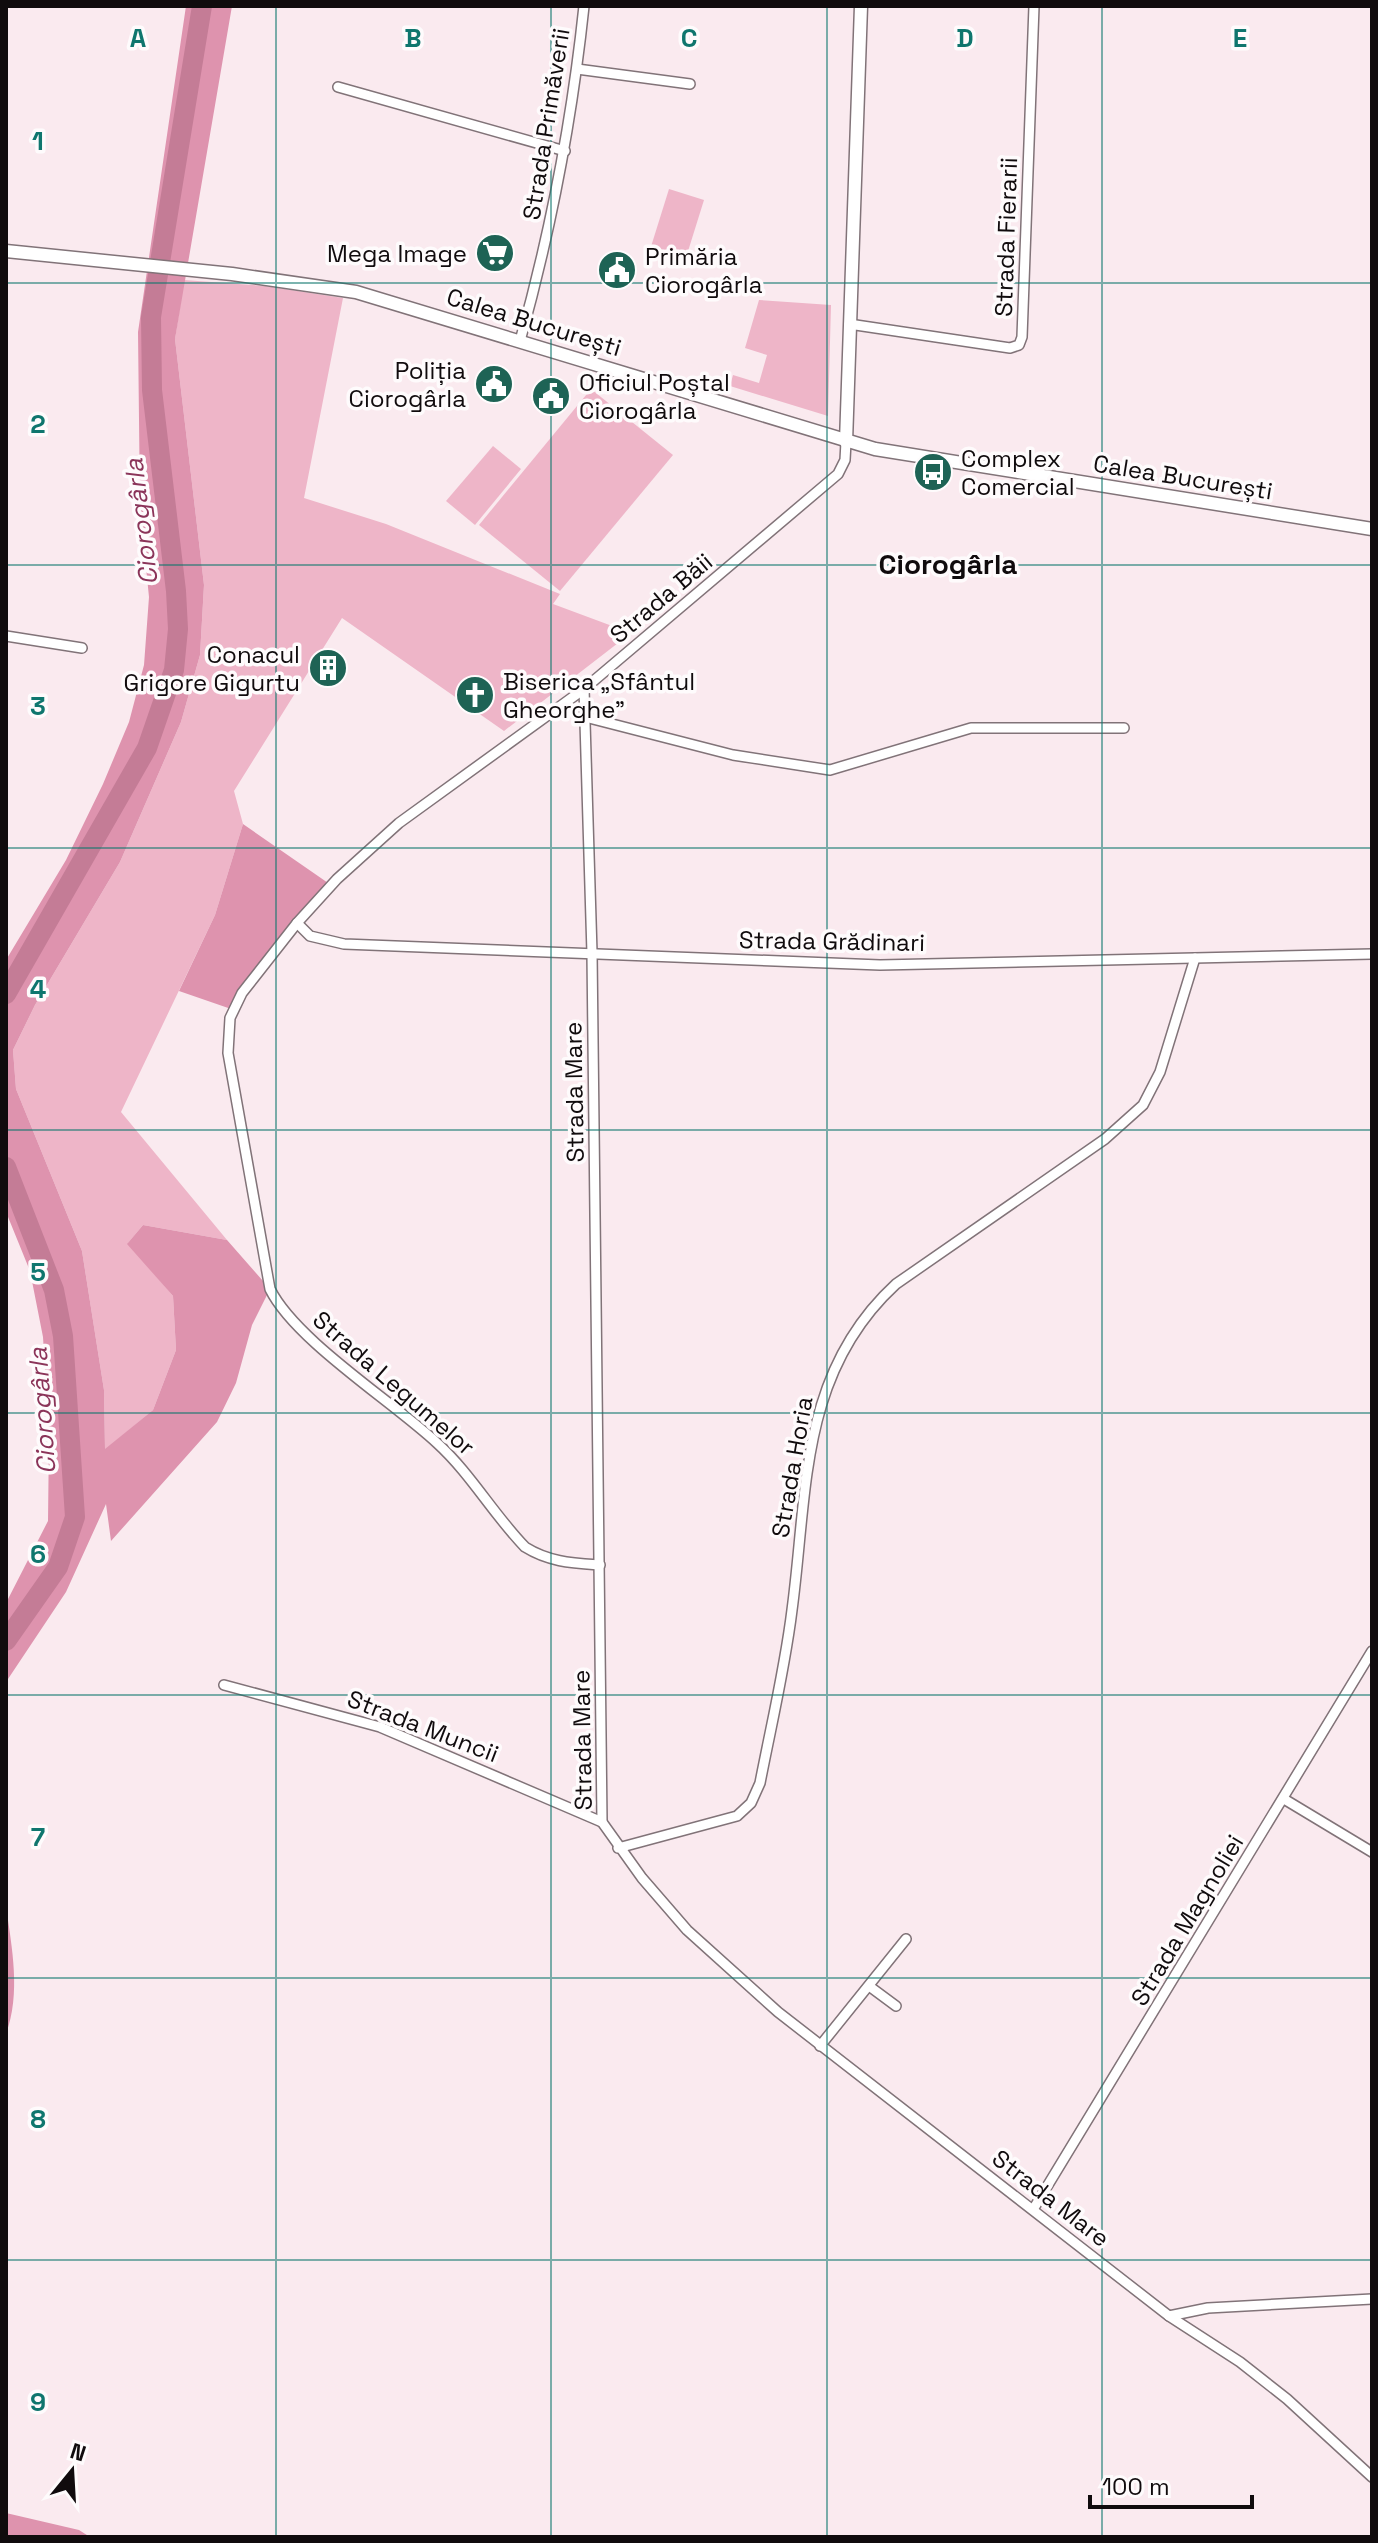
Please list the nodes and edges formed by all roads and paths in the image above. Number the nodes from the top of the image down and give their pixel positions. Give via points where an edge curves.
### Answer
1 (584, 6) edge
2 (861, 6) edge
3 (1034, 6) edge
4 (577, 69) junction
5 (690, 84) dead end
6 (338, 87) dead end
7 (565, 151) junction
8 (6, 251) edge
9 (849, 324) junction
10 (520, 341) junction
11 (846, 442) junction
12 (1372, 529) edge
13 (6, 636) edge
14 (82, 648) dead end
15 (584, 689) junction
16 (585, 717) junction
17 (1124, 728) dead end
18 (297, 923) junction
19 (592, 953) junction
20 (1372, 954) edge
21 (1195, 958) junction
22 (276, 1302) joint
23 (600, 1565) junction
24 (1372, 1651) edge
25 (224, 1685) dead end
26 (1284, 1799) junction
27 (602, 1822) junction
28 (618, 1848) junction
29 (1372, 1852) edge
30 (906, 1939) dead end
31 (869, 1986) junction
32 (896, 2006) dead end
33 (820, 2046) junction
34 (1034, 2208) junction
35 (1372, 2299) edge
36 (1169, 2316) junction
37 (1372, 2477) edge

1 - 4 street, Strada Primăverii
2 - 9 main road
3 - 9 street, Strada Fierarii via 1019,345 1010,348
4 - 5 street
4 - 7 street, Strada Primăverii
6 - 7 street
7 - 10 street, Strada Primăverii via 550,233
8 - 10 main road, Calea București via 356,292
9 - 11 main road
10 - 11 main road, Calea București
11 - 12 main road, Calea București
11 - 15 street, Strada Băii via 838,474
13 - 14 street
15 - 16 street, Strada Mare
15 - 18 street, Strada Băii via 399,823
16 - 17 street via 733,755 830,770 971,728
16 - 19 street, Strada Mare
18 - 19 street, Strada Grădinari via 310,936 344,944
18 - 22 street, Strada Băii via 242,993 230,1018 229,1042
19 - 21 street, Strada Grădinari via 880,965
19 - 23 street, Strada Mare
20 - 21 street, Strada Grădinari
21 - 28 street, Strada Horia via 1160,1072 1143,1105 1105,1139 896,1284 840,1353 813,1437 787,1647 760,1783 751,1803 737,1816
22 - 23 street, Strada Legumelor via 447,1452 525,1547 552,1560
23 - 27 street, Strada Mare
24 - 26 street, Strada Magnoliei
25 - 27 street, Strada Muncii via 380,1727
26 - 29 street
26 - 34 street, Strada Magnoliei
27 - 28 street, Strada Mare
28 - 33 street, Strada Mare via 687,1930
30 - 31 street
31 - 32 street
31 - 33 street
33 - 34 street, Strada Mare
34 - 36 street, Strada Mare
35 - 36 street via 1208,2308
36 - 37 street, Strada Mare via 1287,2399

